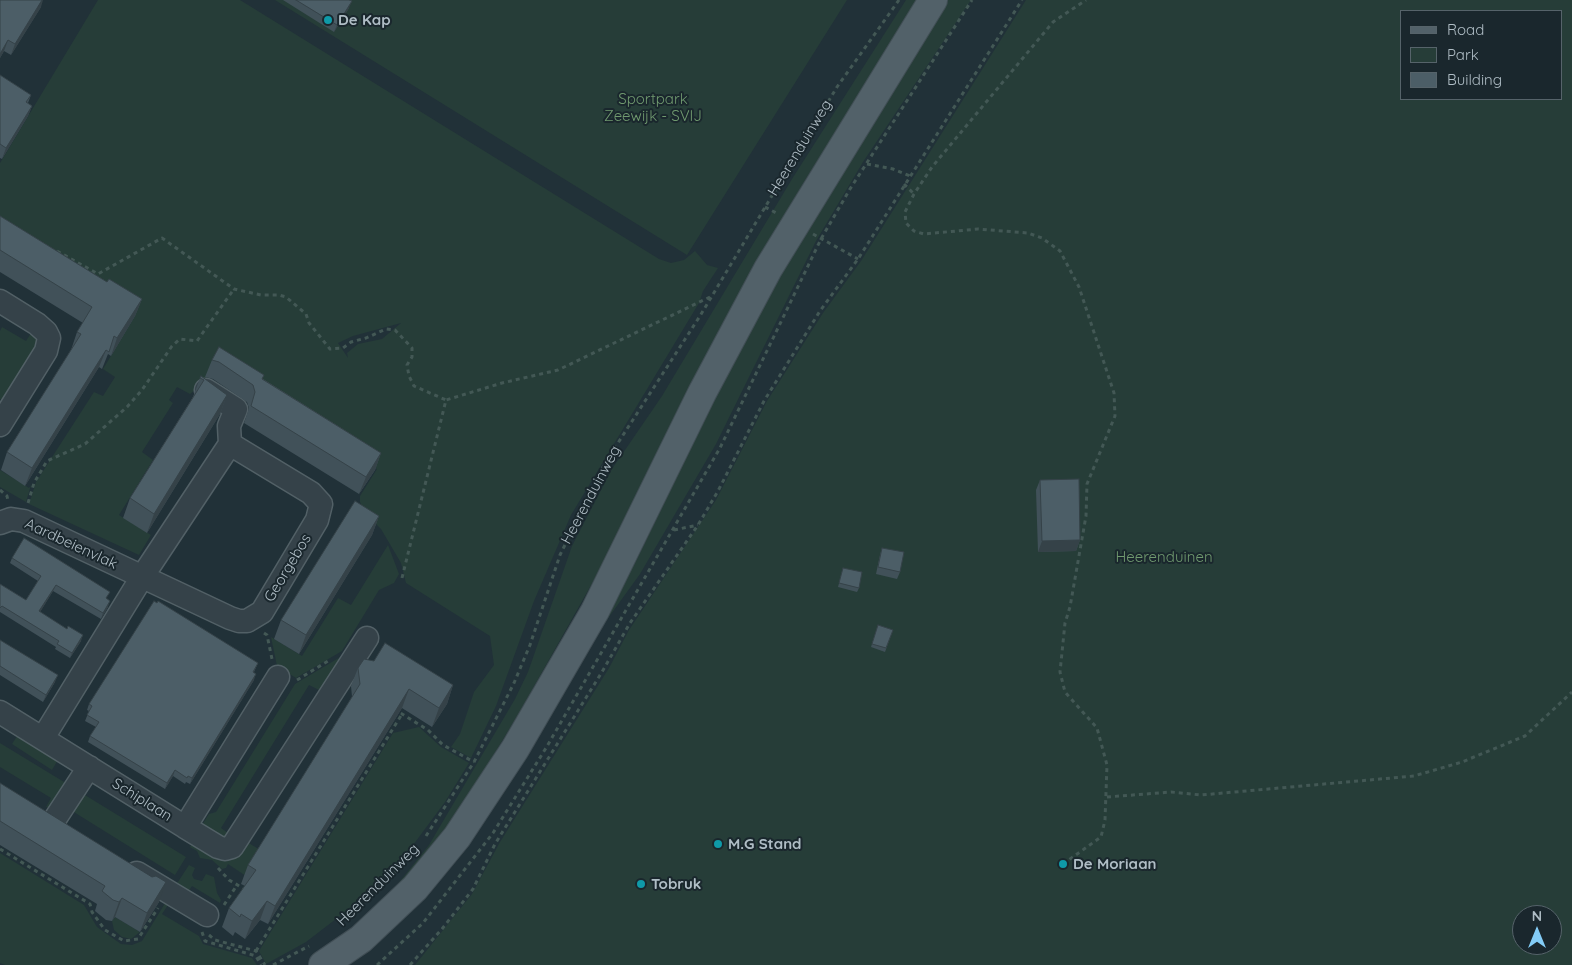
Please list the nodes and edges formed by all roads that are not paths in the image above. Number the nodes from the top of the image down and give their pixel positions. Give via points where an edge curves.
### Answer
1 (933, 0) edge
2 (0, 301) edge
3 (206, 390) edge
4 (0, 425) edge
5 (230, 444) junction
6 (0, 523) edge
7 (142, 577) junction
8 (367, 638) dead end
9 (280, 675) road end
10 (0, 712) edge
11 (43, 738) junction
12 (89, 766) junction
13 (53, 822) edge
14 (185, 827) junction
15 (118, 862) edge
16 (213, 917) road end
17 (318, 955) edge

1 - 17 main road, Heerenduinweg via 768,269 702,393 595,611 515,748 457,837 415,888 361,938
2 - 4 street via 37,324 49,338 46,351
3 - 5 street via 236,409 229,426
5 - 7 street
5 - 7 street, Georgebos via 311,493 321,504 318,520 262,612 239,622
6 - 7 street, Aardbeienvlak via 12,519 24,521
7 - 11 street
8 - 14 street via 232,847 218,847
9 - 14 street, Schiplaan
10 - 11 street, Schiplaan
11 - 12 street, Schiplaan
12 - 13 street
12 - 14 street, Schiplaan
15 - 16 street

